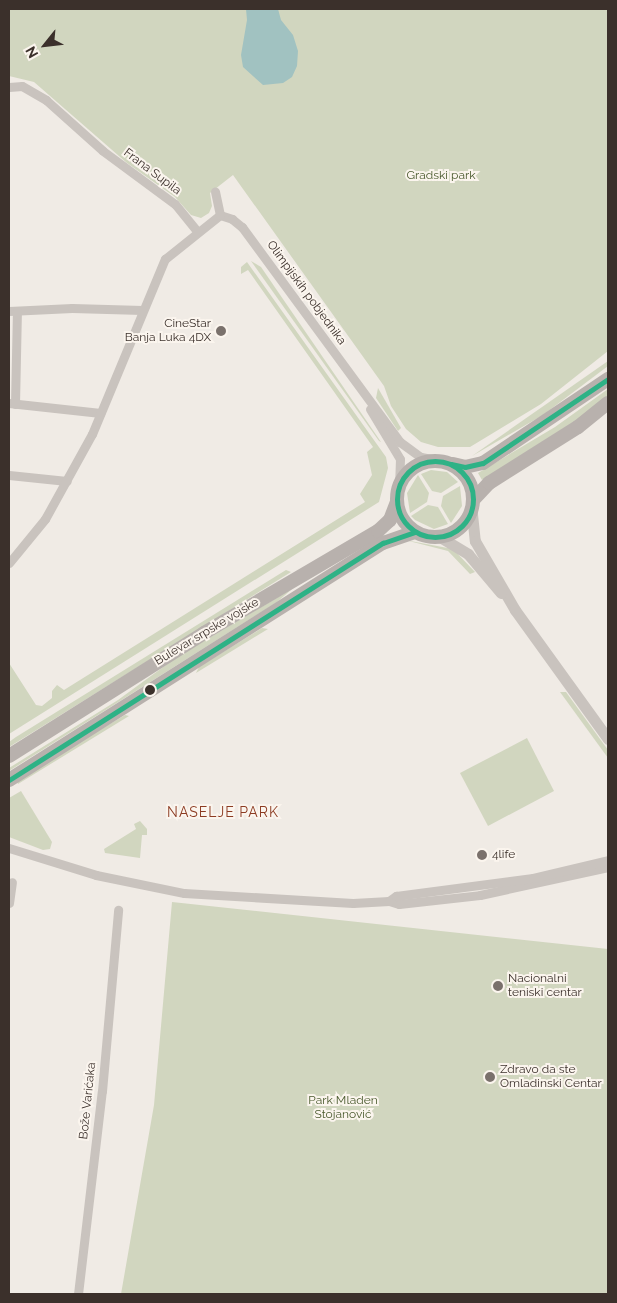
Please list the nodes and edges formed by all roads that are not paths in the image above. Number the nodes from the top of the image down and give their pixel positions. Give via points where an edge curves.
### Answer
1 (9, 87) edge
2 (215, 192) dead end
3 (220, 215) junction
4 (197, 231) junction
5 (142, 310) junction
6 (13, 311) edge
7 (608, 379) edge
8 (363, 396) junction
9 (12, 403) edge
10 (608, 403) edge
11 (100, 413) junction
12 (447, 463) junction
13 (9, 476) edge
14 (67, 482) junction
15 (399, 487) junction
16 (474, 499) junction
17 (397, 502) junction
18 (472, 514) junction
19 (415, 532) junction
20 (440, 537) junction
21 (9, 563) edge
22 (515, 610) junction
23 (608, 739) edge
24 (9, 756) edge
25 (9, 780) edge
26 (9, 848) edge
27 (608, 860) edge
28 (608, 867) edge
29 (12, 882) dead end
30 (389, 901) junction
31 (9, 903) edge
32 (118, 910) dead end
33 (78, 1294) edge

1 - 4 street, Frana Supila via 22,86 46,100 103,150 175,204
2 - 3 street
3 - 4 street
3 - 8 street, Olimpijskih pobjednika via 232,219 242,228
4 - 5 street via 165,260
5 - 6 street via 72,308
5 - 11 street
6 - 9 street
7 - 12 main road, Bulevar srpske vojske via 483,463 465,467
8 - 12 street, Olimpijskih pobjednika via 406,448 421,457
8 - 15 street, Olimpijskih pobjednika via 400,459
9 - 11 street
10 - 16 main road via 578,427 483,487
11 - 14 street
12 - 15 main road, Bulevar srpske vojske via 414,467
12 - 16 main road via 468,478
13 - 14 street
14 - 21 street via 39,526
15 - 17 main road, Bulevar srpske vojske
16 - 18 main road
17 - 19 main road via 403,520
17 - 24 main road, Bulevar srpske vojske via 390,520 378,531 204,633
18 - 20 main road via 457,531
18 - 22 street via 475,541
19 - 20 main road, Bulevar srpske vojske
19 - 25 main road, Bulevar srpske vojske via 383,542
20 - 22 street via 468,554
22 - 23 street
26 - 30 street via 96,875 184,893 353,903
27 - 30 street via 533,878 396,896
28 - 30 street via 480,894 399,904
29 - 31 street
32 - 33 street, Bože Varićaka via 102,1091

